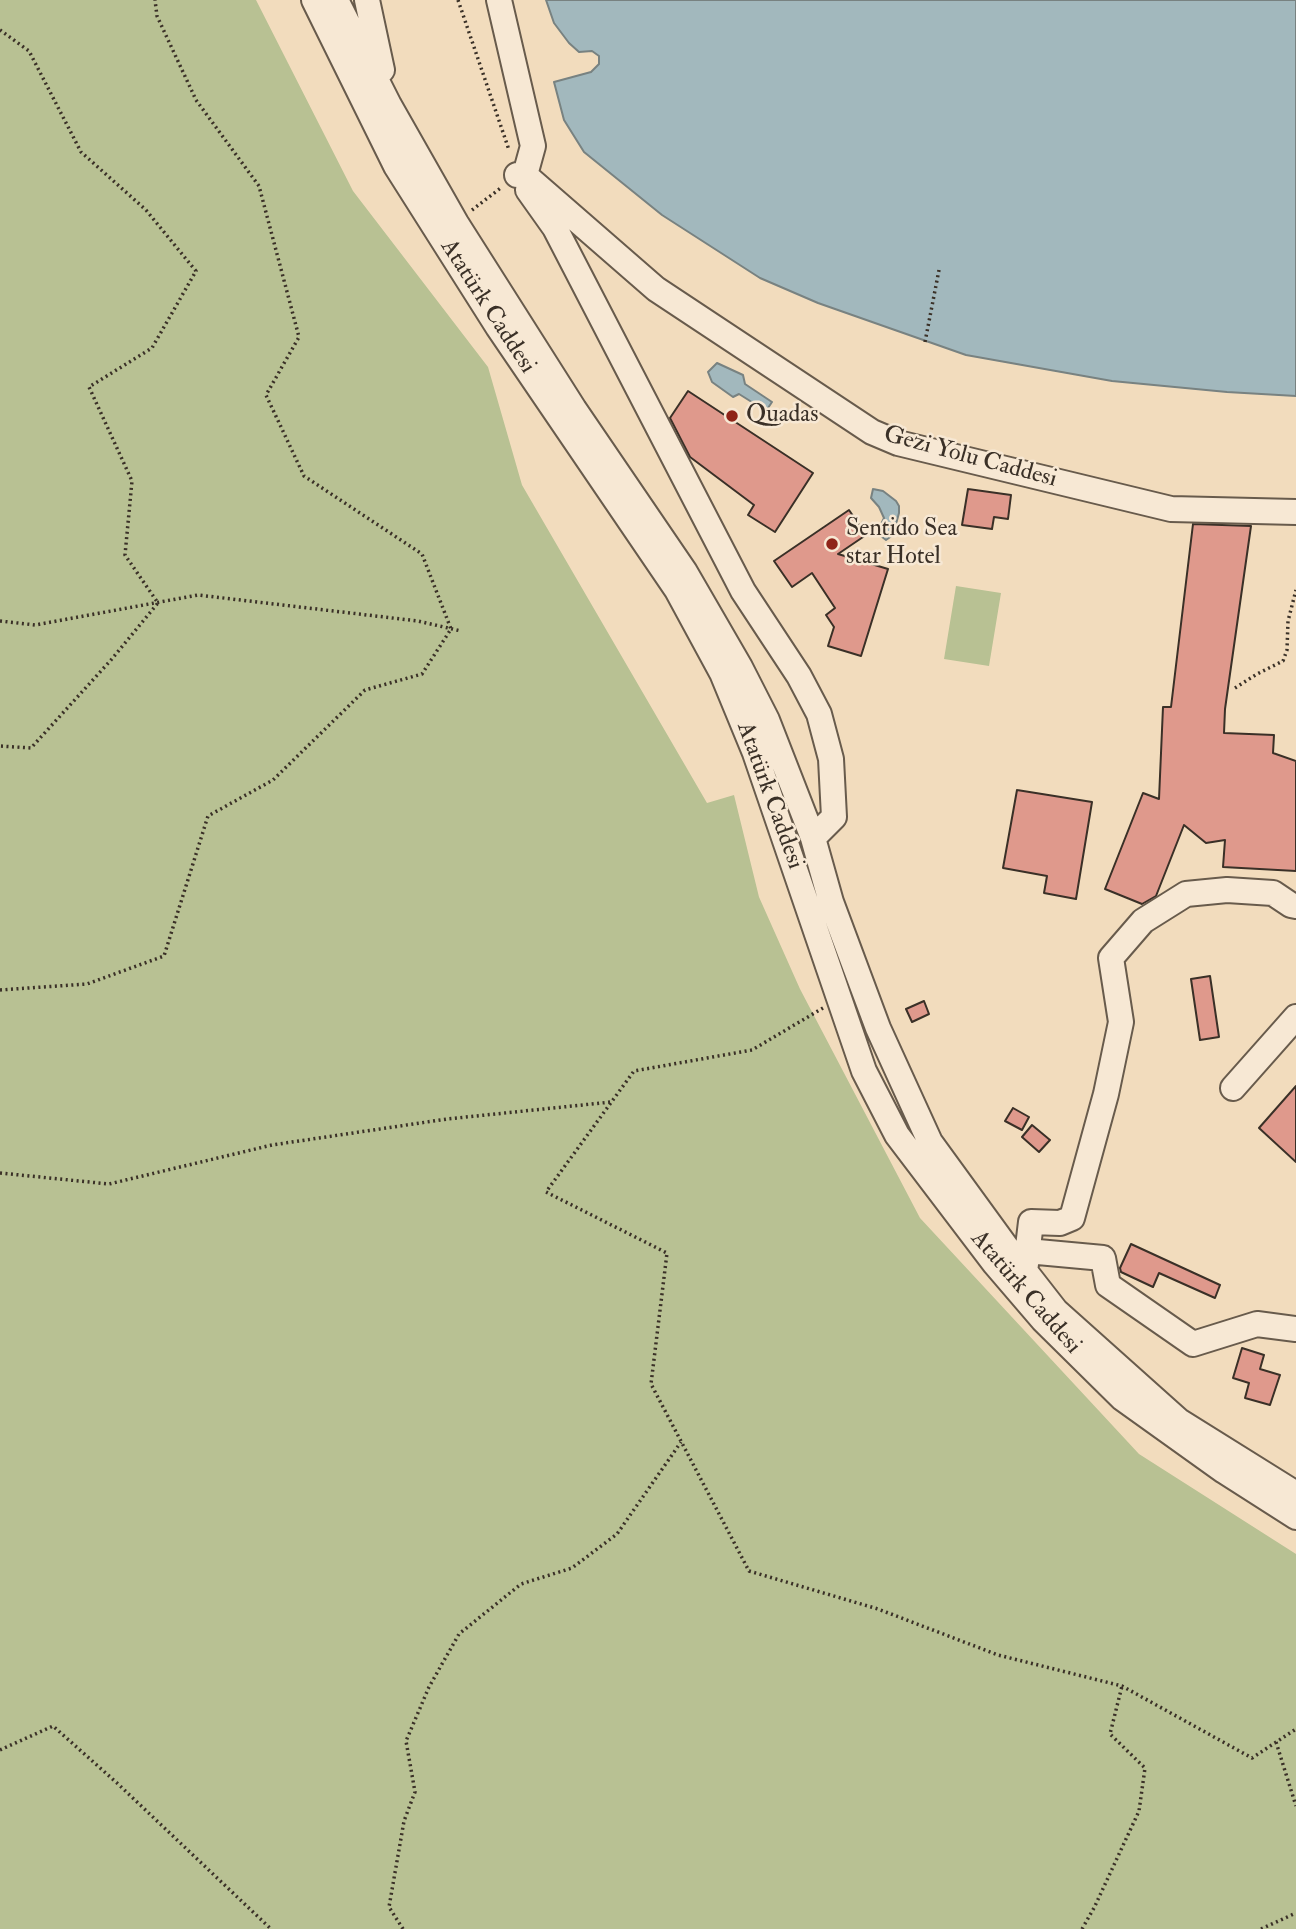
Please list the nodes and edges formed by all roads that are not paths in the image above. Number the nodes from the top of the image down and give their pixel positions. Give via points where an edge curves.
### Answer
1 (314, 0) edge
2 (336, 0) edge
3 (367, 0) edge
4 (499, 0) edge
5 (389, 105) junction
6 (521, 175) junction
7 (1296, 512) edge
8 (813, 838) junction
9 (1296, 906) edge
10 (1296, 1017) edge
11 (1233, 1088) dead end
12 (1026, 1261) junction
13 (1296, 1329) edge
14 (1296, 1494) edge
15 (1296, 1517) edge

1 - 15 street, Atatürk Caddesi via 396,166 498,327 677,590 722,673 755,753 864,1071 897,1135 995,1264 1043,1320 1122,1398
2 - 5 street, Atatürk Caddesi
3 - 5 street
4 - 6 street via 533,146
5 - 8 street, Atatürk Caddesi via 456,223 706,608 767,720
6 - 7 street, Gezi Yolu Caddesi via 656,289 872,432 898,443 1171,509
6 - 8 street via 555,228 743,591 819,714 831,759 834,817
8 - 12 street, Atatürk Caddesi via 831,902 878,1028 930,1142
9 - 12 street via 1273,893 1227,890 1186,894 1143,921 1111,958 1121,1022 1107,1094 1072,1218 1060,1223 1031,1222
10 - 11 street
12 - 13 street via 1103,1258 1108,1285 1192,1344 1256,1324
12 - 14 street, Atatürk Caddesi via 1056,1311 1179,1422

